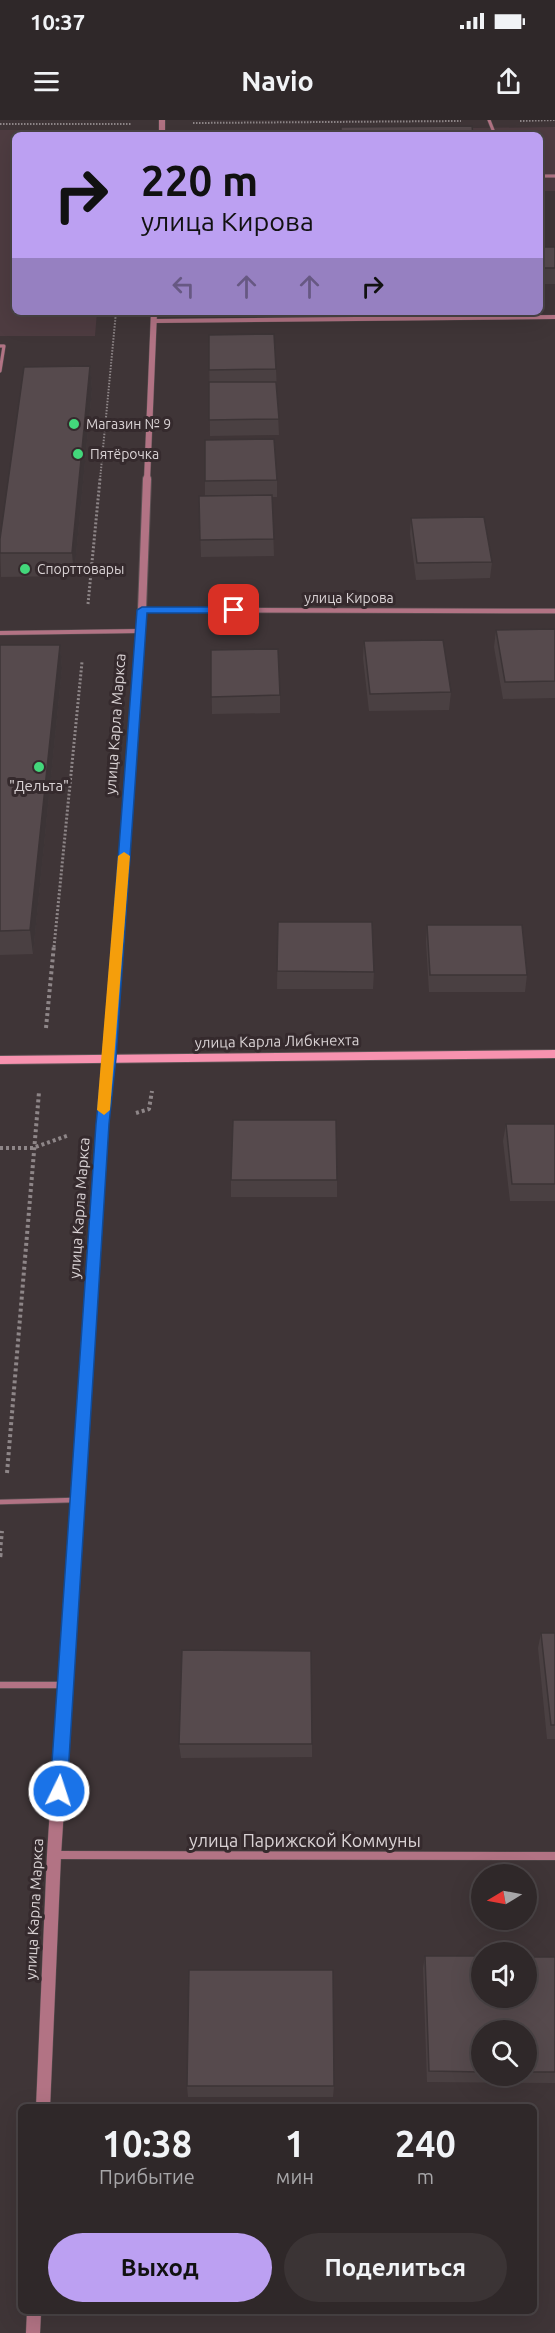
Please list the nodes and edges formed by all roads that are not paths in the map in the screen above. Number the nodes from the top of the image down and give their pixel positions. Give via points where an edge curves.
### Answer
1 (153, 317) edge
2 (555, 317) edge
3 (0, 346) edge
4 (0, 371) edge
5 (142, 610) junction
6 (555, 611) edge
7 (140, 632) junction
8 (0, 633) edge
9 (555, 1054) edge
10 (110, 1058) junction
11 (0, 1060) edge
12 (78, 1500) junction
13 (2, 1502) edge
14 (0, 1685) edge
15 (66, 1685) junction
16 (54, 1855) junction
17 (555, 1856) edge
18 (43, 2104) edge
19 (34, 2314) edge
20 (33, 2333) edge

1 - 2 street
1 - 5 street, улица Карла Маркса
3 - 4 lane via 4,346
5 - 6 street, улица Кирова
5 - 7 street, улица Карла Маркса
7 - 8 lane
7 - 10 street, улица Карла Маркса
9 - 10 main road, улица Карла Либкнехта
10 - 11 main road, улица Карла Либкнехта
10 - 12 street, улица Карла Маркса via 102,1124
12 - 13 lane
12 - 15 street, улица Карла Маркса
14 - 15 lane
15 - 16 street, улица Карла Маркса
16 - 17 street, улица Парижской Коммуны
16 - 18 street, улица Карла Маркса
19 - 20 street

